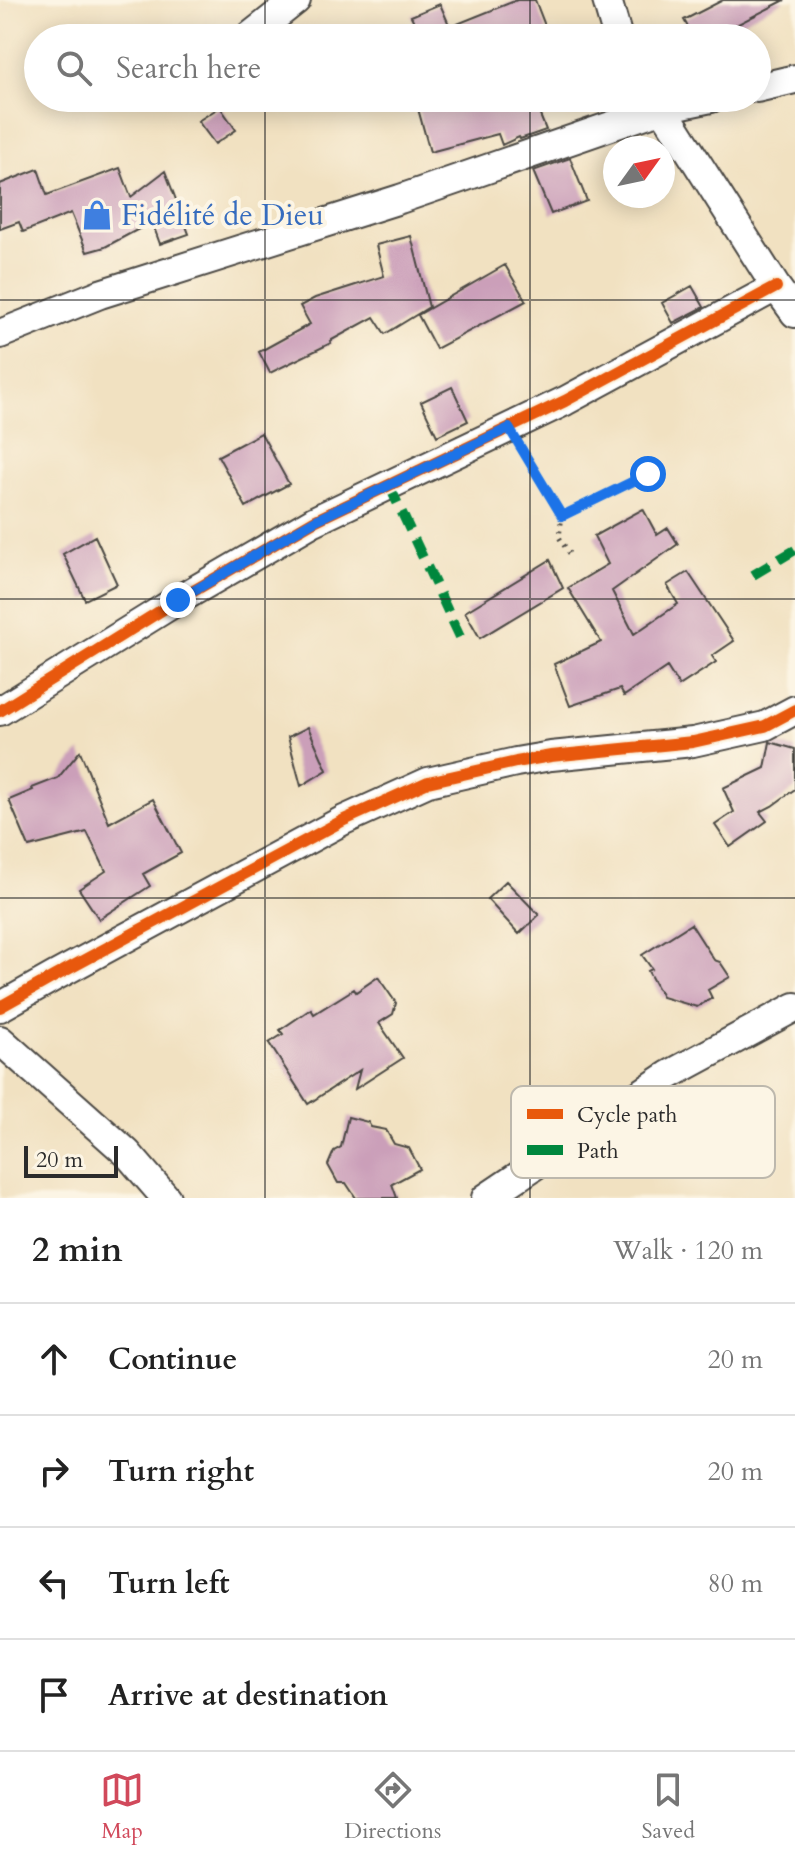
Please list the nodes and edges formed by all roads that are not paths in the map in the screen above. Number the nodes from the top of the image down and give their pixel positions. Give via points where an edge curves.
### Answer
1 (296, 0) edge
2 (607, 0) edge
3 (266, 24) edge
4 (614, 24) edge
5 (795, 79) edge
6 (771, 85) edge
7 (636, 112) edge
8 (666, 112) edge
9 (776, 287) junction
10 (795, 313) edge
11 (0, 334) edge
12 (795, 710) edge
13 (0, 711) edge
14 (0, 1007) edge
15 (795, 1007) edge
16 (0, 1040) edge
17 (653, 1086) edge
18 (516, 1178) edge
19 (166, 1198) edge
20 (486, 1198) edge

1 - 3 street
2 - 4 street
5 - 6 street
7 - 11 street via 400,199 100,294
8 - 9 street
9 - 10 street
9 - 13 street via 565,401 314,521
12 - 14 street via 765,726 693,742 551,756 428,782 344,820
15 - 17 street
16 - 19 street via 127,1153
18 - 20 street

